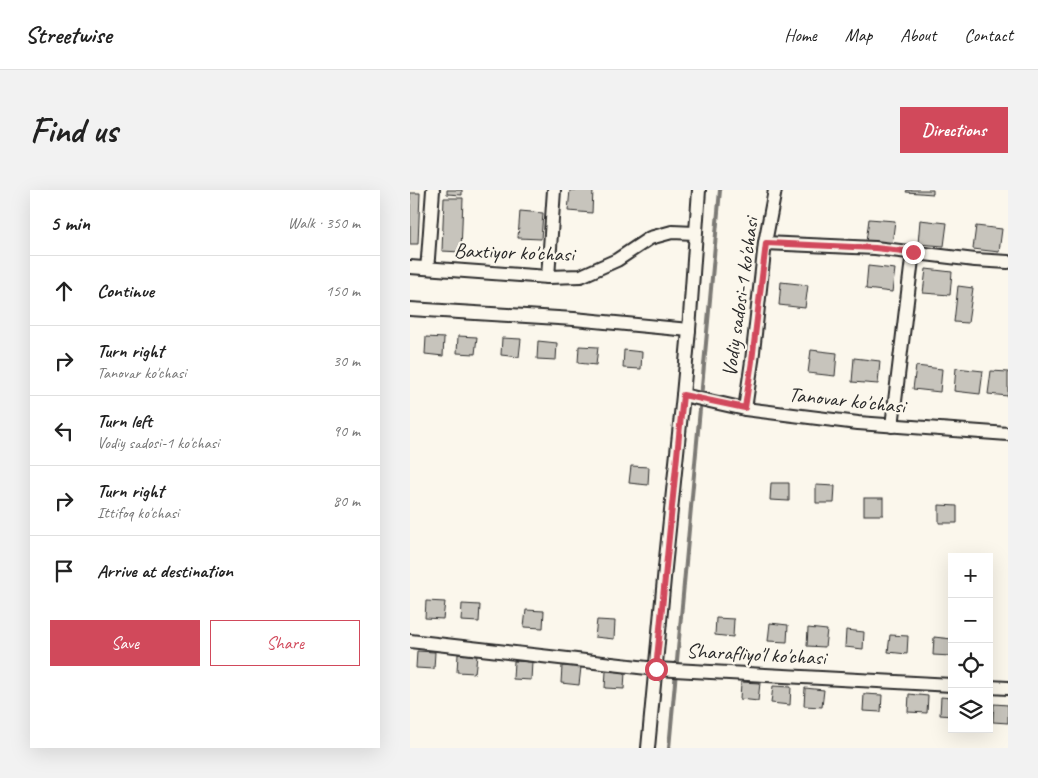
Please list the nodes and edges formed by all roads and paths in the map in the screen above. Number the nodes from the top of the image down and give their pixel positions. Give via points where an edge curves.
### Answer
1 (433, 190) edge
2 (554, 190) edge
3 (699, 190) edge
4 (775, 190) edge
5 (695, 233) junction
6 (766, 243) junction
7 (913, 252) junction
8 (1008, 262) edge
9 (410, 267) edge
10 (427, 268) junction
11 (548, 277) junction
12 (410, 309) edge
13 (689, 330) junction
14 (683, 395) junction
15 (745, 408) junction
16 (892, 426) junction
17 (1008, 434) edge
18 (410, 641) edge
19 (656, 669) junction
20 (948, 685) edge
21 (993, 687) edge
22 (1008, 688) edge
23 (648, 748) edge

1 - 10 street
2 - 11 street
3 - 5 street
4 - 6 street, Vodiy sadosi-1 ko'chasi
5 - 11 street, Baxtiyor ko'chasi via 672,232 650,238 617,260 581,276
5 - 13 street
6 - 7 street
6 - 15 street, Vodiy sadosi-1 ko'chasi
7 - 8 street
7 - 16 street
9 - 10 street, Baxtiyor ko'chasi
10 - 11 street, Baxtiyor ko'chasi
12 - 13 street
13 - 14 street
14 - 15 street, Tanovar ko'chasi
14 - 19 street
15 - 16 street, Tanovar ko'chasi
16 - 17 street, Tanovar ko'chasi
18 - 19 street, Sharafliyo'l ko'chasi
19 - 20 street, Sharafliyo'l ko'chasi
19 - 23 street
21 - 22 street

